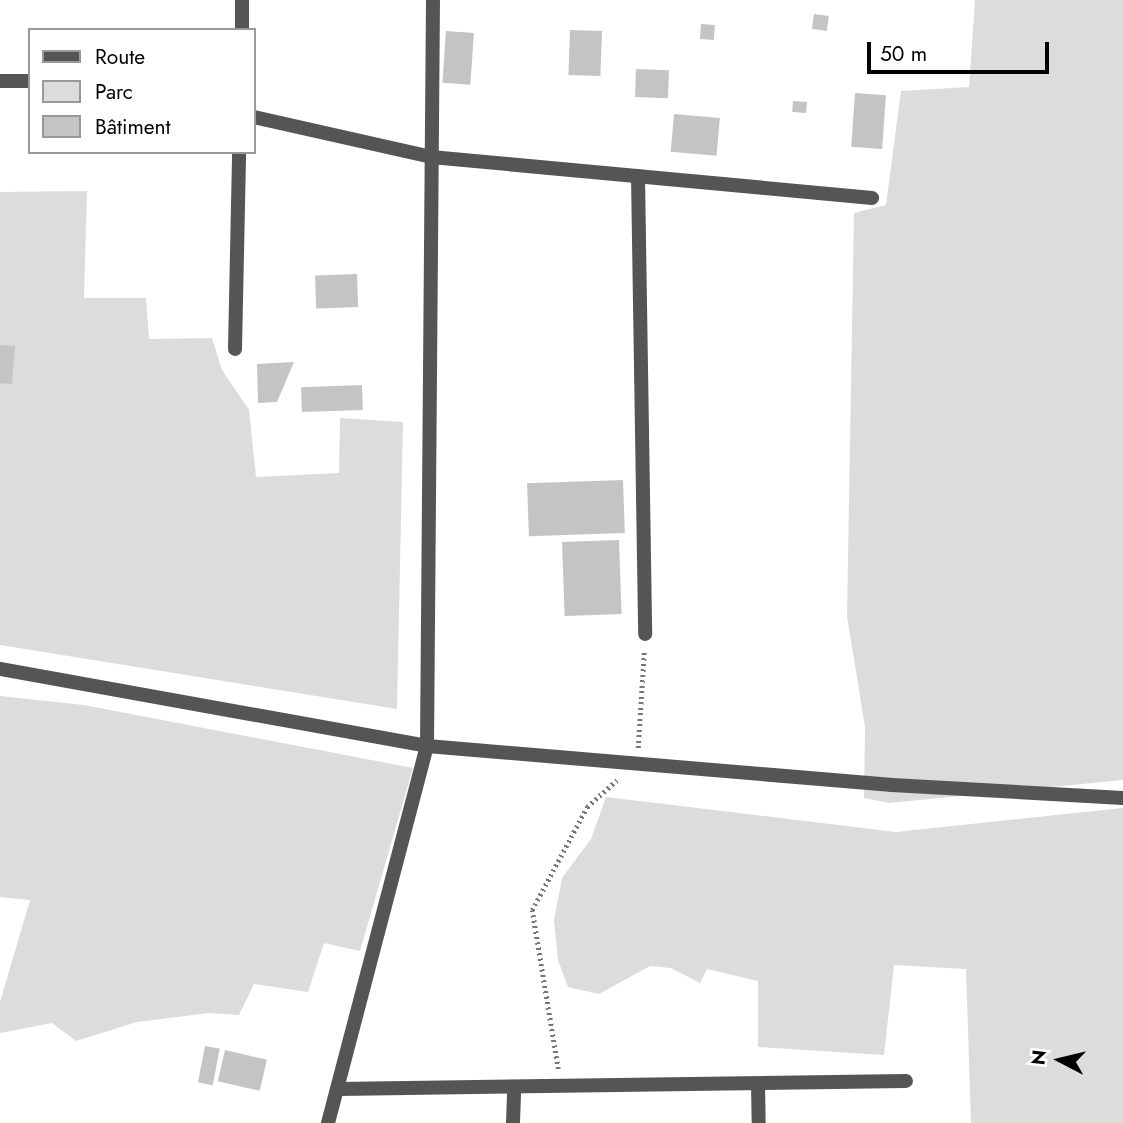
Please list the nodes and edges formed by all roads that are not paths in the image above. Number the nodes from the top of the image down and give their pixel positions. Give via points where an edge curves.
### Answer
1 (242, 0) edge
2 (433, 0) edge
3 (242, 28) edge
4 (0, 81) edge
5 (28, 81) edge
6 (256, 117) edge
7 (239, 154) edge
8 (431, 157) junction
9 (638, 176) junction
10 (872, 198) dead end
11 (235, 349) dead end
12 (645, 634) road end
13 (0, 669) edge
14 (427, 746) junction
15 (1123, 797) edge
16 (906, 1081) dead end
17 (758, 1084) junction
18 (514, 1088) junction
19 (338, 1089) junction
20 (328, 1123) edge
21 (513, 1123) edge
22 (759, 1123) edge

1 - 3 street
2 - 8 street
4 - 5 street
6 - 8 street
7 - 11 street
8 - 9 street
8 - 14 street
9 - 10 street
9 - 12 street
13 - 14 street
14 - 15 street via 892,785
14 - 19 street
16 - 17 street
17 - 18 street
17 - 22 street
18 - 19 street
18 - 21 street
19 - 20 street

